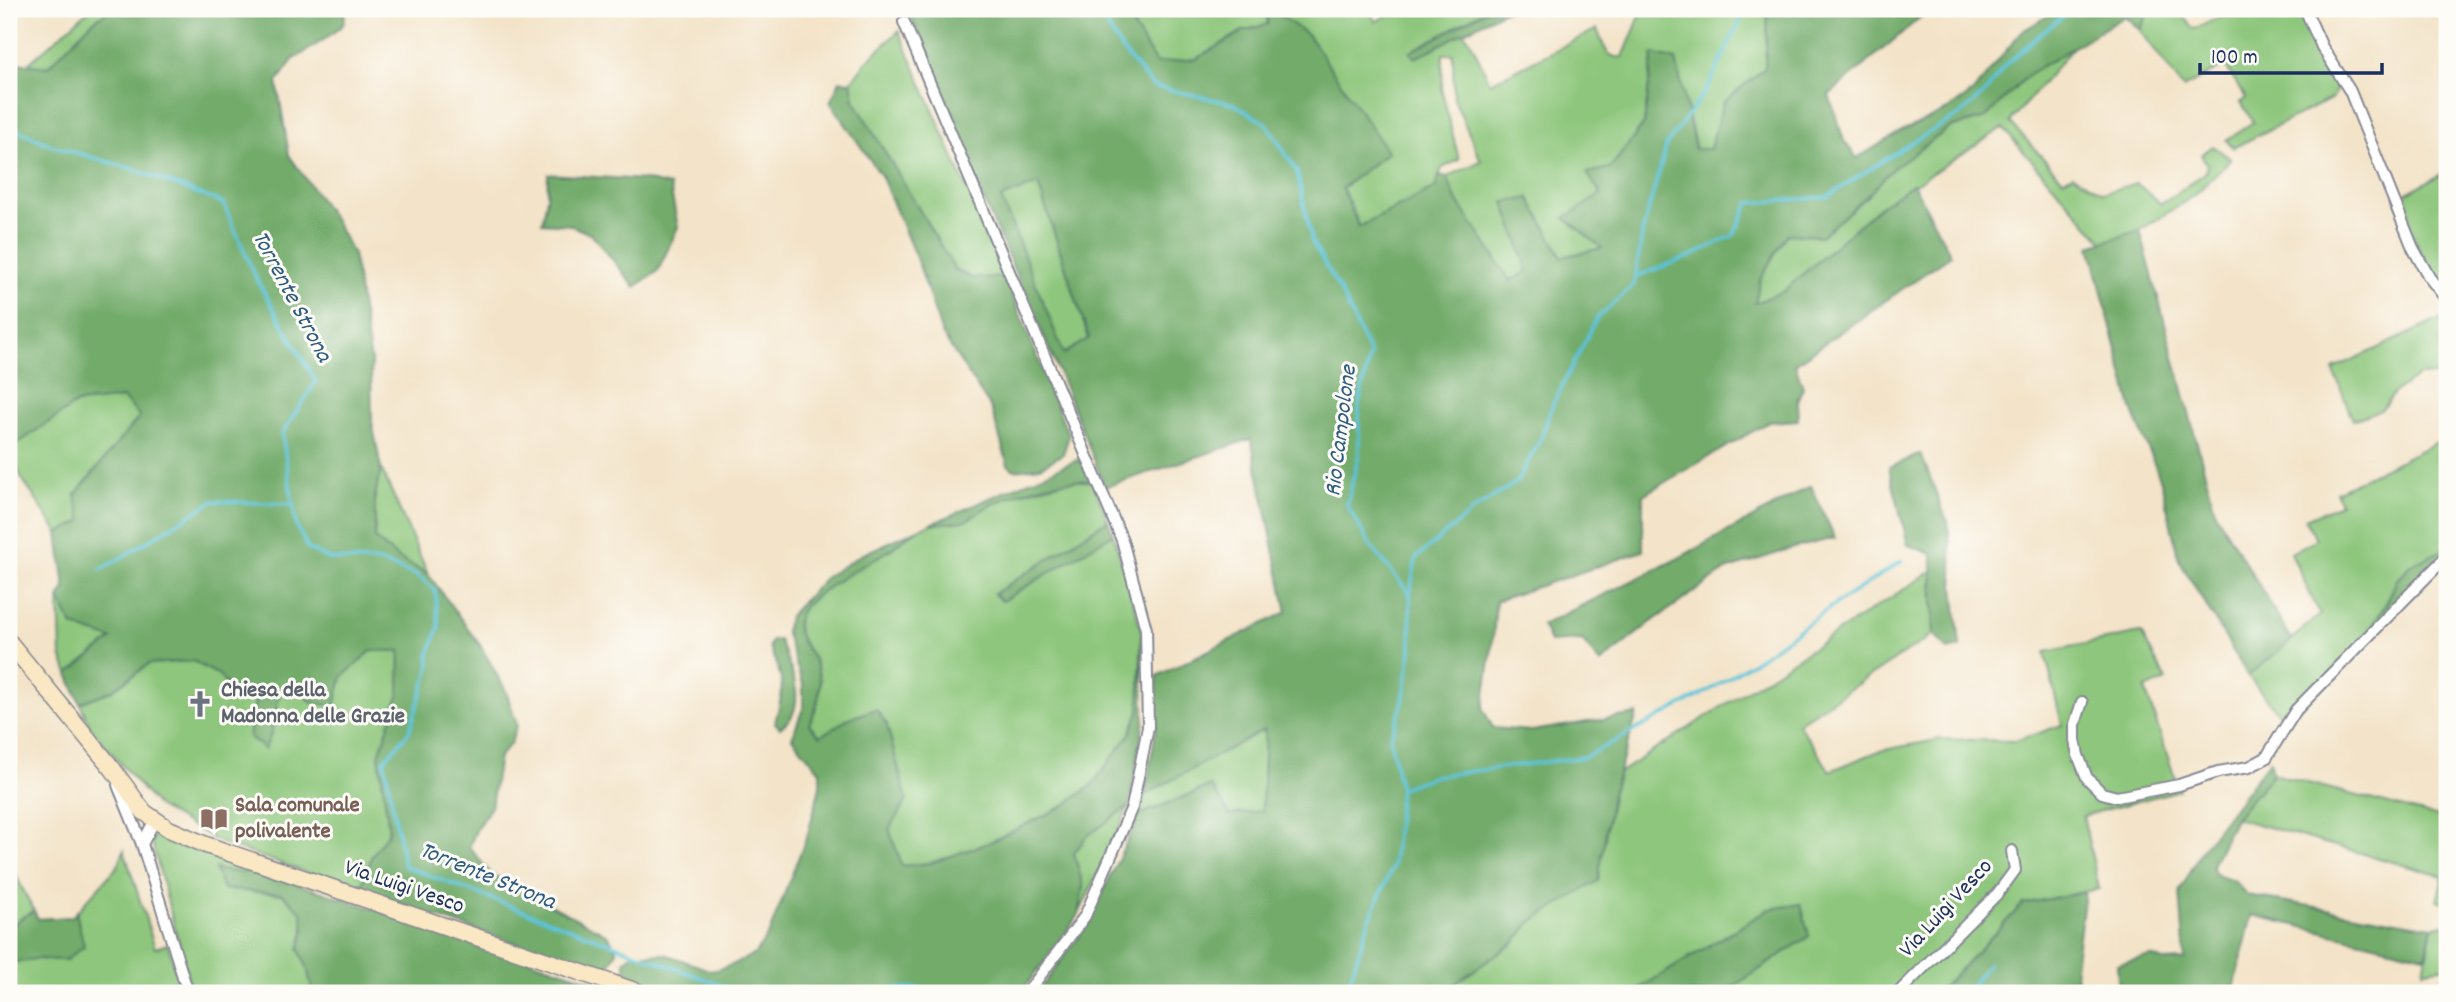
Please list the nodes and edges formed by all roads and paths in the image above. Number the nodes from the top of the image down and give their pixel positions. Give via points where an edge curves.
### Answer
1 (2305, 9) edge
2 (904, 22) dead end
3 (2447, 300) edge
4 (2447, 556) edge
5 (9, 642) edge
6 (2082, 702) dead end
7 (112, 768) junction
8 (155, 820) junction
9 (142, 844) junction
10 (2012, 851) dead end
11 (613, 989) edge
12 (188, 993) edge
13 (641, 993) edge
14 (1027, 993) edge
15 (1898, 993) edge

1 - 3 street via 2350,91 2413,248
2 - 14 street via 1122,540 1146,629 1148,727 1132,807 1084,916
4 - 6 street via 2297,710 2266,758 2257,762 2179,785 2117,797 2102,793 2087,778 2078,755 2076,724
5 - 7 street, Via Luigi Vesco
7 - 8 street, Via Luigi Vesco
7 - 9 street
8 - 9 street
8 - 11 street, Via Luigi Vesco via 206,845
9 - 12 street
10 - 15 street, Via Luigi Vesco via 2015,870 1998,894
11 - 13 street, Via Luigi Vesco

